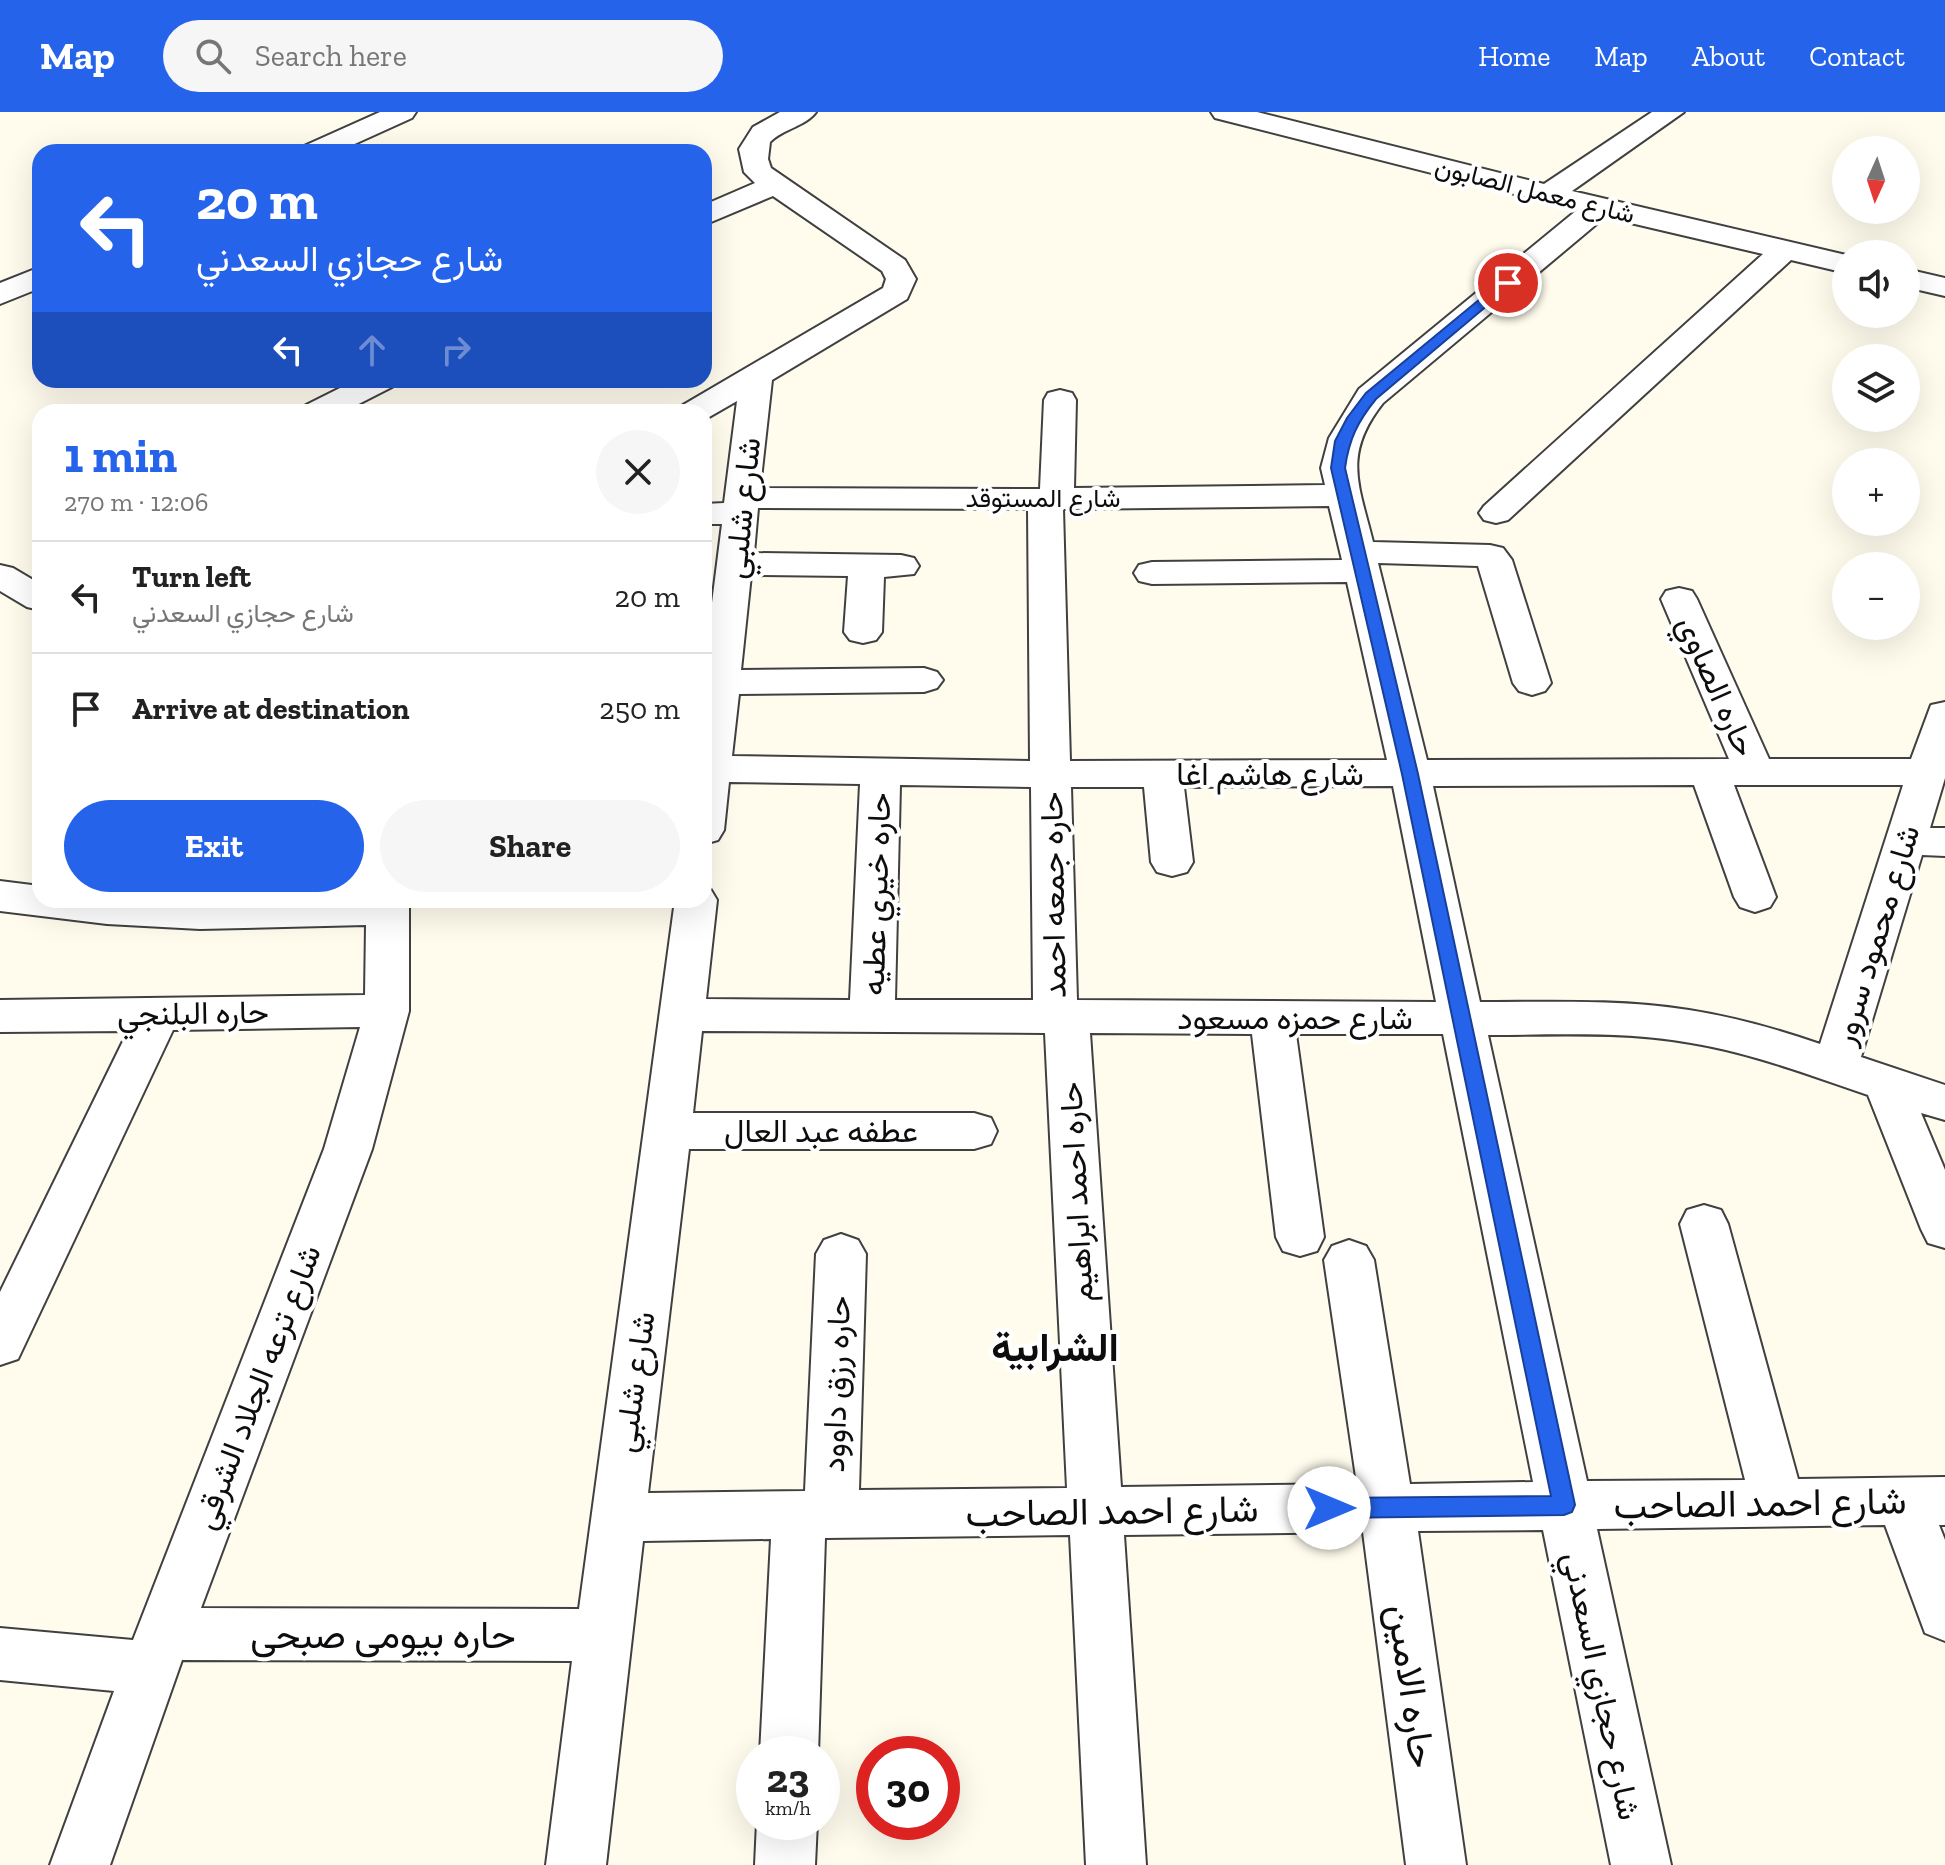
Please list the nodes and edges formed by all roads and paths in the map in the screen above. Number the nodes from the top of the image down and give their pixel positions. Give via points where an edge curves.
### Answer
1 (402, 112) edge
2 (802, 112) edge
3 (1225, 112) edge
4 (1670, 112) edge
5 (332, 144) edge
6 (774, 185) junction
7 (1549, 194) junction
8 (1599, 207) junction
9 (712, 212) edge
10 (1785, 250) junction
11 (1832, 261) edge
12 (32, 280) edge
13 (1920, 281) edge
14 (1945, 287) edge
15 (0, 295) edge
16 (756, 377) junction
17 (365, 388) edge
18 (1060, 400) dead end
19 (334, 404) edge
20 (709, 404) edge
21 (1343, 495) junction
22 (1051, 499) junction
23 (743, 505) junction
24 (712, 512) edge
25 (1490, 535) junction
26 (1359, 562) junction
27 (1152, 573) dead end
28 (0, 576) edge
29 (724, 579) edge
30 (32, 594) edge
31 (1679, 599) dead end
32 (863, 632) dead end
33 (716, 676) edge
34 (924, 680) dead end
35 (1532, 683) dead end
36 (1945, 714) edge
37 (712, 725) edge
38 (880, 771) junction
39 (1925, 772) junction
40 (1163, 773) junction
41 (1709, 773) junction
42 (1755, 773) junction
43 (712, 774) edge
44 (1052, 774) junction
45 (1410, 774) junction
46 (1925, 841) edge
47 (1172, 862) dead end
48 (0, 896) edge
49 (1755, 897) dead end
50 (32, 900) edge
51 (99, 908) edge
52 (325, 908) edge
53 (388, 908) edge
54 (695, 908) edge
55 (387, 1011) junction
56 (159, 1013) junction
57 (682, 1015) junction
58 (0, 1016) edge
59 (872, 1016) junction
60 (1061, 1017) junction
61 (1272, 1018) junction
62 (1461, 1020) junction
63 (1836, 1066) junction
64 (1886, 1083) junction
65 (1945, 1103) edge
66 (668, 1131) junction
67 (974, 1131) dead end
68 (1704, 1224) dead end
69 (1945, 1229) edge
70 (1300, 1237) dead end
71 (841, 1254) dead end
72 (1349, 1260) dead end
73 (0, 1344) edge
74 (1924, 1502) edge
75 (1778, 1503) junction
76 (1564, 1505) junction
77 (1387, 1507) junction
78 (1093, 1510) junction
79 (815, 1514) junction
80 (616, 1517) junction
81 (1945, 1615) edge
82 (602, 1635) junction
83 (157, 1651) junction
84 (0, 1654) edge
85 (791, 1736) edge
86 (786, 1840) edge
87 (80, 1865) edge
88 (576, 1865) edge
89 (785, 1865) edge
90 (1116, 1865) edge
91 (1436, 1865) edge
92 (1641, 1865) edge

1 - 5 street
2 - 6 street via 767,129 754,143 751,158
3 - 7 street, شارع معمل الصابون
4 - 7 street
6 - 9 street
6 - 16 street via 894,266 901,279 896,293 878,306
7 - 8 street, شارع معمل الصابون
8 - 10 street, شارع معمل الصابون
8 - 21 street, شارع حجازي السعدني via 1371,396 1342,441 1338,468
10 - 11 street, شارع معمل الصابون
10 - 25 street
12 - 15 street
13 - 14 street
16 - 20 street
16 - 23 street, شارع شلبي
17 - 19 street
18 - 22 street, حاره جمعه احمد
21 - 22 street, شارع المستوقد
21 - 26 street, شارع حجازي السعدني
22 - 23 street, شارع المستوقد
22 - 44 street, حاره جمعه احمد
23 - 24 street, شارع المستوقد
23 - 29 street, شارع شلبي
25 - 26 street
25 - 35 street
26 - 27 street
26 - 45 street, شارع حجازي السعدني
28 - 30 street
29 - 32 street via 884,566
29 - 33 street, شارع شلبي
31 - 42 street, حاره الصاوي
33 - 34 street
33 - 37 street, شارع شلبي
36 - 39 street, شارع محمود سرور
38 - 43 street, شارع هاشم اغا
38 - 44 street, شارع هاشم اغا
38 - 59 street, حاره خيري عطيه
39 - 42 street, شارع هاشم اغا
39 - 46 street, شارع محمود سرور
40 - 44 street, شارع هاشم اغا
40 - 45 street, شارع هاشم اغا
40 - 47 street
41 - 42 street, شارع هاشم اغا
41 - 45 street, شارع هاشم اغا
41 - 49 street
44 - 60 street, حاره جمعه احمد
45 - 62 street, شارع حجازي السعدني
46 - 63 street, شارع محمود سرور
48 - 50 street
51 - 52 street via 200,914
53 - 55 street, شارع ترعه الجلاد الشرقي
54 - 57 street, شارع شلبي
55 - 56 street, حاره البلنجي
55 - 83 street, شارع ترعه الجلاد الشرقي via 348,1149
56 - 58 street, حاره البلنجي
56 - 73 street
57 - 59 street, شارع حمزه مسعود
57 - 66 street, شارع شلبي
59 - 60 street, شارع حمزه مسعود
60 - 61 street, شارع حمزه مسعود
60 - 78 street, حاره احمد ابراهيم
61 - 62 street, شارع حمزه مسعود
61 - 70 street
62 - 63 street, شارع حمزه مسعود via 1617,1019 1689,1026 1761,1041
62 - 76 street, شارع حجازي السعدني
63 - 64 street, شارع حمزه مسعود
64 - 65 street, شارع حمزه مسعود
64 - 69 street
66 - 67 street, عطفه عبد العال
66 - 80 street, شارع شلبي
68 - 75 street
71 - 79 street, حاره رزق داوود
72 - 77 street, حاره الامين
74 - 75 street, شارع احمد الصاحب
74 - 81 street
75 - 76 street, شارع احمد الصاحب
76 - 77 street, شارع احمد الصاحب
76 - 92 street, شارع حجازي السعدني
77 - 78 street, شارع احمد الصاحب
77 - 91 street, حاره الامين
78 - 79 street, شارع احمد الصاحب
78 - 90 street, حاره احمد ابراهيم
79 - 80 street, شارع احمد الصاحب
79 - 85 street, حاره رزق داوود
80 - 82 street, شارع شلبي
82 - 83 street, حاره بيومى صبحى
82 - 88 street, شارع شلبي
83 - 84 street, حاره بيومى صبحى
83 - 87 street, شارع ترعه الجلاد الشرقي
86 - 89 street

